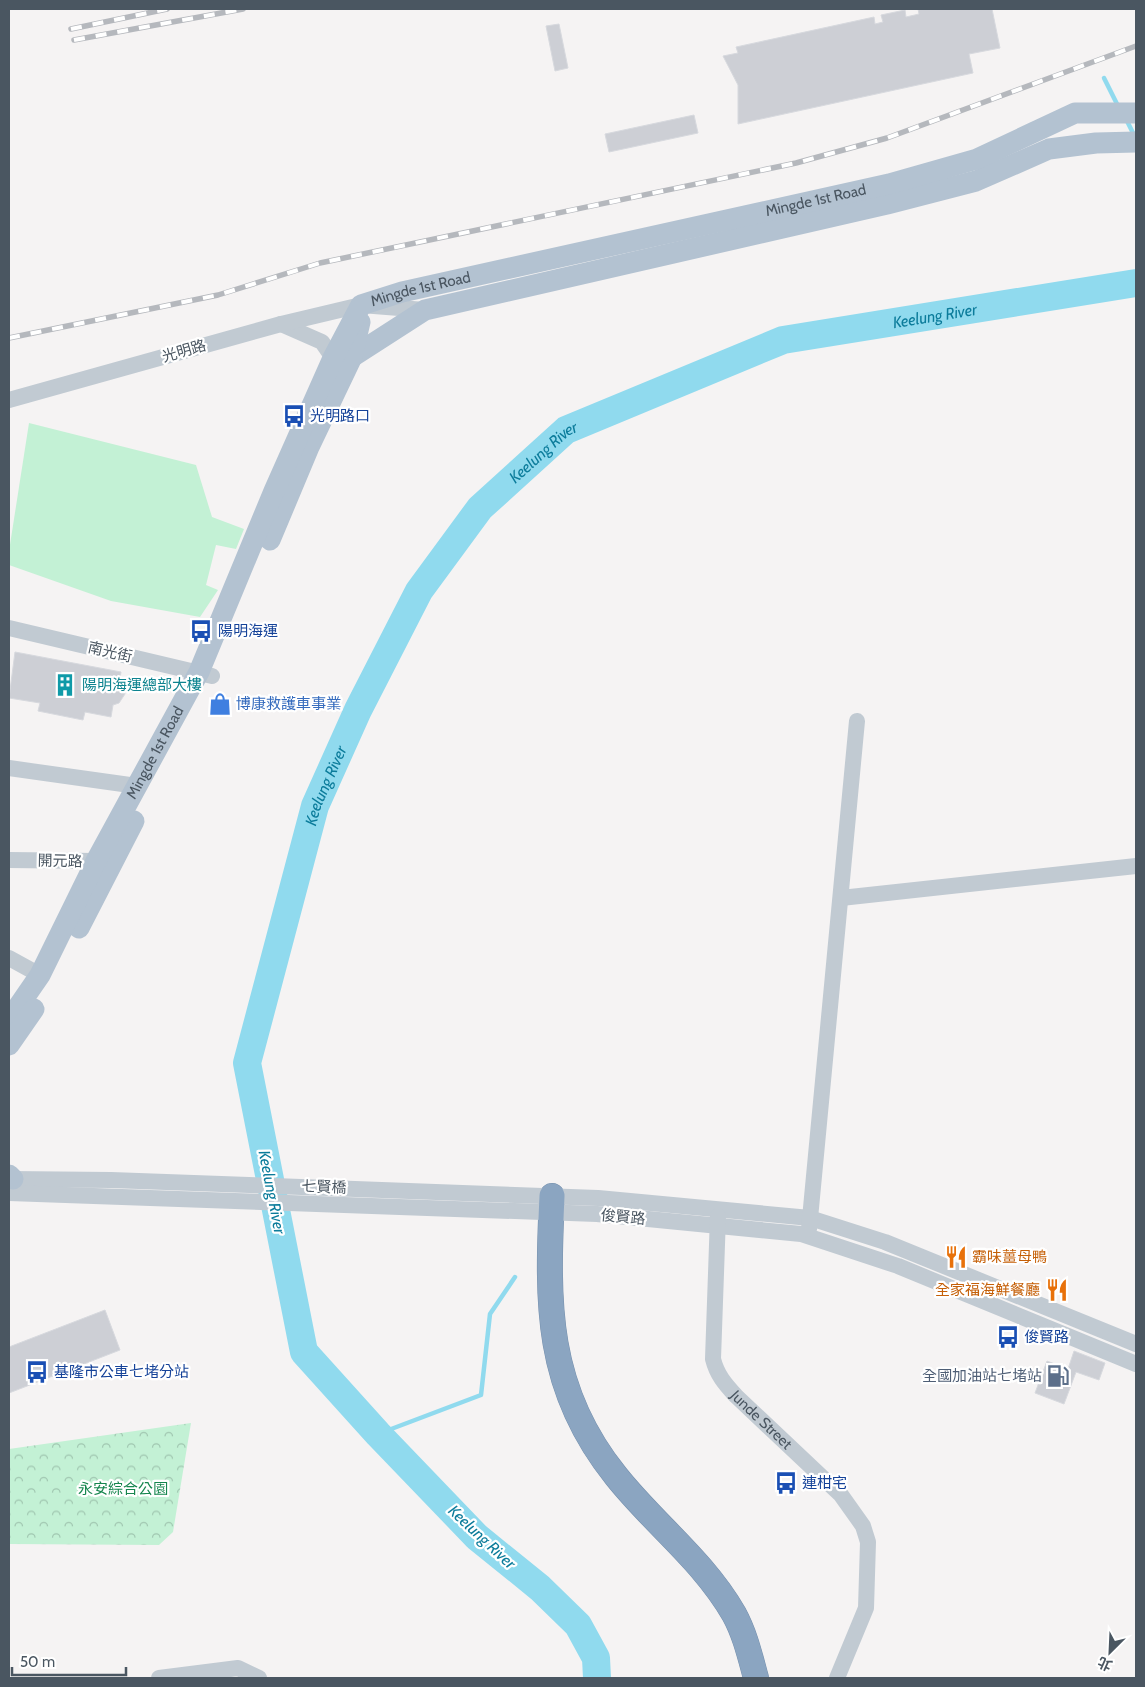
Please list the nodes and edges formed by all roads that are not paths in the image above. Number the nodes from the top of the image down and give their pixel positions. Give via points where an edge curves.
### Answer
1 (1136, 113) edge
2 (1136, 142) edge
3 (361, 305) junction
4 (425, 310) junction
5 (281, 324) junction
6 (343, 358) junction
7 (9, 400) edge
8 (9, 628) edge
9 (205, 674) junction
10 (858, 721) dead end
11 (9, 768) edge
12 (137, 786) junction
13 (9, 860) edge
14 (103, 865) junction
15 (1136, 866) edge
16 (841, 898) junction
17 (9, 958) edge
18 (40, 975) junction
19 (9, 1020) edge
20 (9, 1046) edge
21 (10, 1182) edge
22 (545, 1210) junction
23 (718, 1216) junction
24 (810, 1218) junction
25 (809, 1237) junction
26 (1136, 1344) edge
27 (1136, 1364) edge
28 (160, 1678) edge
29 (259, 1678) edge
30 (756, 1678) edge
31 (837, 1678) edge

1 - 3 main road, Mingde 1st Road via 1075,113 977,159 898,181 402,292
2 - 4 main road, Mingde 1st Road via 1050,149 976,181 887,204
3 - 4 street, 光明路
3 - 5 street, 光明路
3 - 6 main road, Mingde 1st Road via 360,332
4 - 6 main road, Mingde 1st Road
5 - 6 street via 322,342
5 - 7 street, 光明路
6 - 9 main road, Mingde 1st Road via 309,447
8 - 9 street, 南光街
9 - 12 main road, Mingde 1st Road
9 - 14 main road, Mingde 1st Road
10 - 16 street
11 - 12 street
12 - 14 main road, Mingde 1st Road
13 - 14 street, 開元路
14 - 18 main road, Mingde 1st Road
14 - 20 main road, Mingde 1st Road via 50,985
15 - 16 street
16 - 24 street
17 - 18 street
18 - 19 main road, Mingde 1st Road
21 - 22 street, 七賢橋 via 111,1180
21 - 22 street, 七賢橋 via 110,1196
22 - 23 street, 俊賢路 via 598,1198
22 - 30 highway via 555,1347 578,1417 617,1477 683,1546 722,1596 746,1641
23 - 24 street, 俊賢路
23 - 25 street, 俊賢路
23 - 31 street, Junde Street via 713,1359 716,1370 724,1383 841,1495 863,1526 868,1542 866,1608
24 - 25 street
24 - 26 street, 俊賢路 via 885,1242
25 - 27 street, 俊賢路 via 898,1266
28 - 29 street via 238,1668

